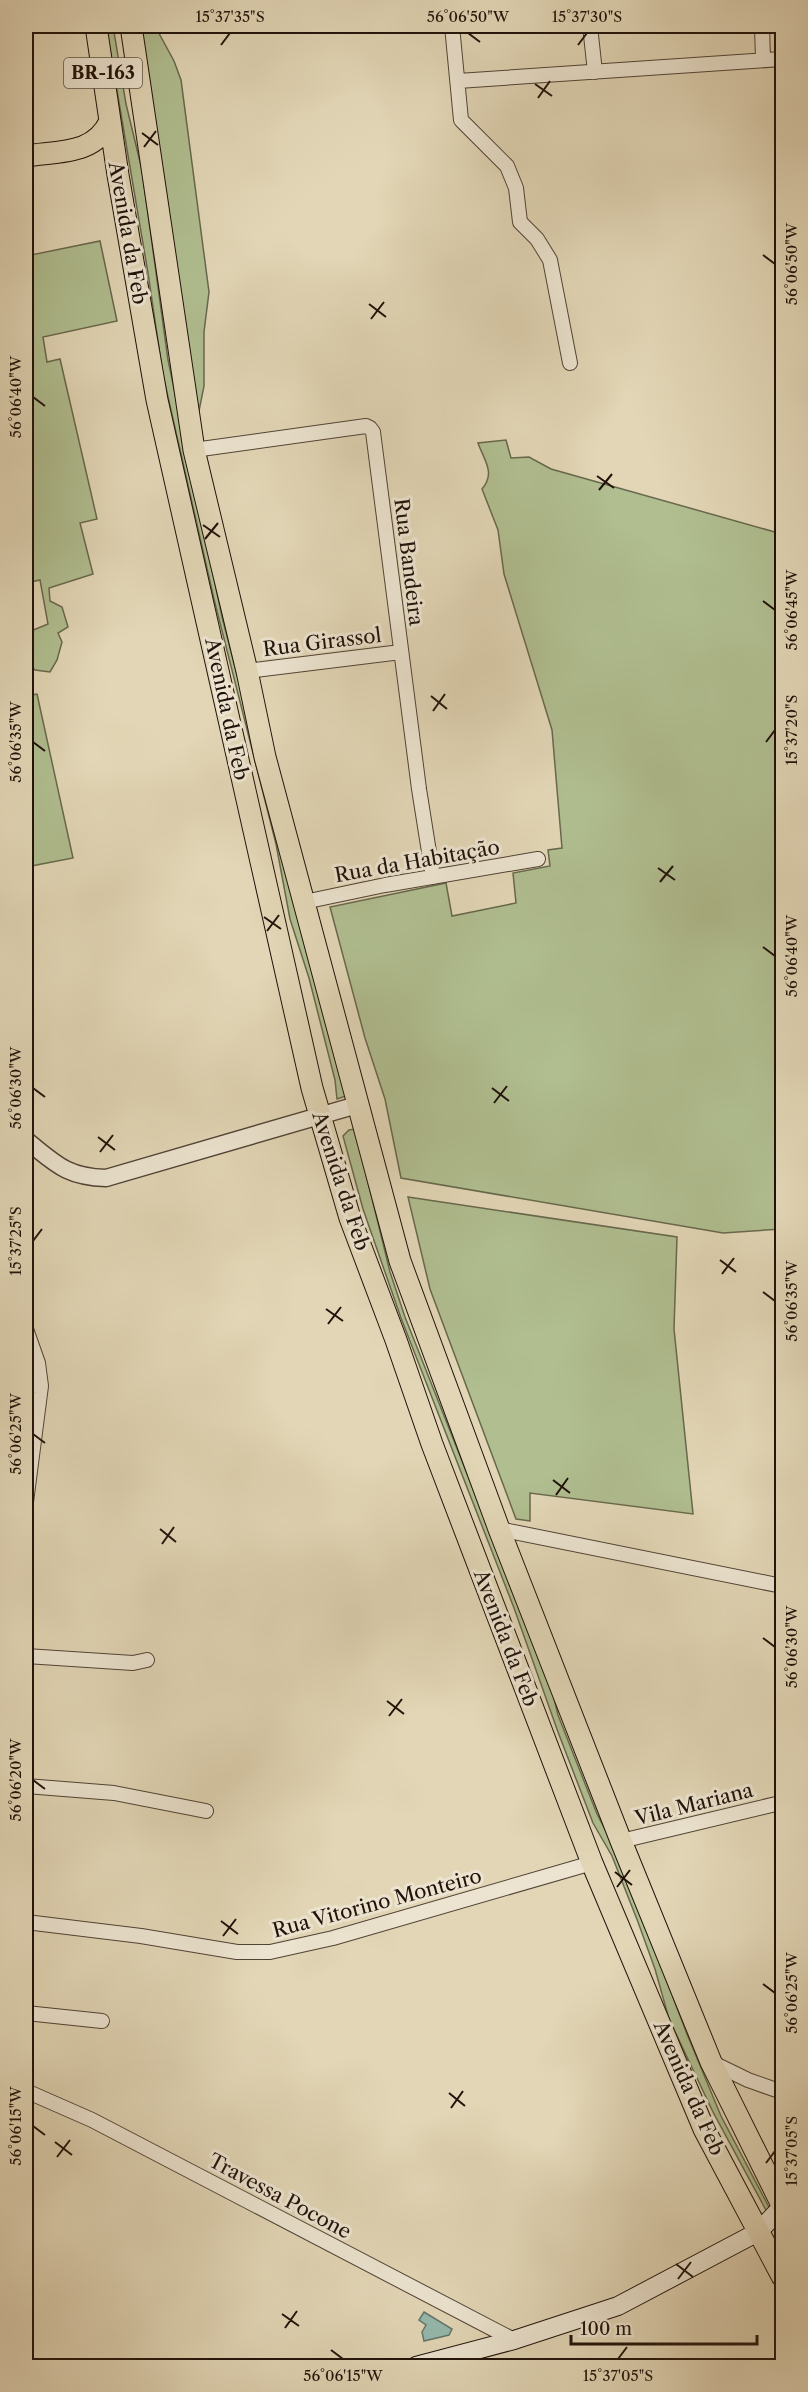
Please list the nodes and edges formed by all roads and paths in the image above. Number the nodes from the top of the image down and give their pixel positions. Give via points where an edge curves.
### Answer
1 (96, 26) edge
2 (131, 26) edge
3 (452, 26) edge
4 (590, 26) edge
5 (762, 26) edge
6 (783, 59) edge
7 (764, 60) junction
8 (595, 72) junction
9 (458, 81) junction
10 (110, 121) junction
11 (75, 149) junction
12 (26, 156) edge
13 (118, 175) junction
14 (570, 363) dead end
15 (194, 450) junction
16 (401, 652) junction
17 (247, 671) junction
18 (538, 859) dead end
19 (434, 877) junction
20 (304, 902) junction
21 (357, 1105) junction
22 (320, 1115) junction
23 (26, 1140) edge
24 (26, 1329) edge
25 (26, 1385) edge
26 (41, 1386) junction
27 (26, 1502) edge
28 (499, 1529) junction
29 (783, 1586) edge
30 (26, 1656) edge
31 (147, 1660) dead end
32 (26, 1786) edge
33 (776, 1804) dead end
34 (206, 1811) dead end
35 (621, 1841) junction
36 (592, 1863) junction
37 (26, 1922) edge
38 (26, 2013) edge
39 (102, 2021) dead end
40 (711, 2062) junction
41 (748, 2080) junction
42 (26, 2091) edge
43 (783, 2092) edge
44 (730, 2101) junction
45 (783, 2206) edge
46 (758, 2232) junction
47 (783, 2276) edge
48 (514, 2340) junction
49 (416, 2367) edge

1 - 10 main road, Avenida da Feb / BR-163
2 - 15 main road, Avenida da Feb
3 - 9 street
4 - 8 street
5 - 7 street
6 - 7 street
7 - 8 street
8 - 9 street
9 - 14 street via 461,120 507,166 516,188 520,222 550,260
10 - 11 main road via 97,141
10 - 13 main road, Avenida da Feb
11 - 12 main road
11 - 13 main road via 104,158
13 - 22 main road, Avenida da Feb via 158,400
15 - 16 street, Rua Bandeira via 370,428
15 - 17 main road, Avenida da Feb
16 - 17 street, Rua Girassol
16 - 19 street, Rua Bandeira
17 - 20 main road, Avenida da Feb
18 - 19 street, Rua da Habitação
19 - 20 street, Rua da Habitação
20 - 21 main road, Avenida da Feb
21 - 22 street
21 - 28 main road, Avenida da Feb via 369,1110 374,1118 418,1309
22 - 23 street via 106,1178 84,1178 67,1171
22 - 36 main road, Avenida da Feb via 350,1218 432,1444
24 - 26 street
25 - 26 street
26 - 27 street
28 - 29 street
28 - 35 main road, Avenida da Feb
30 - 31 street via 133,1663
32 - 34 street via 114,1792
33 - 35 street, Vila Mariana
35 - 40 main road, Avenida da Feb
36 - 37 street, Rua Vitorino Monteiro via 333,1938 270,1952 237,1952
36 - 46 main road, Avenida da Feb via 704,2129
38 - 39 street
40 - 41 street
40 - 44 main road, Avenida da Feb
41 - 43 street
41 - 44 street
42 - 48 street, Travessa Pocone via 92,2120
44 - 45 main road, Avenida da Feb
45 - 46 main road
46 - 47 main road, Avenida da Feb
46 - 48 main road via 618,2306
48 - 49 main road

